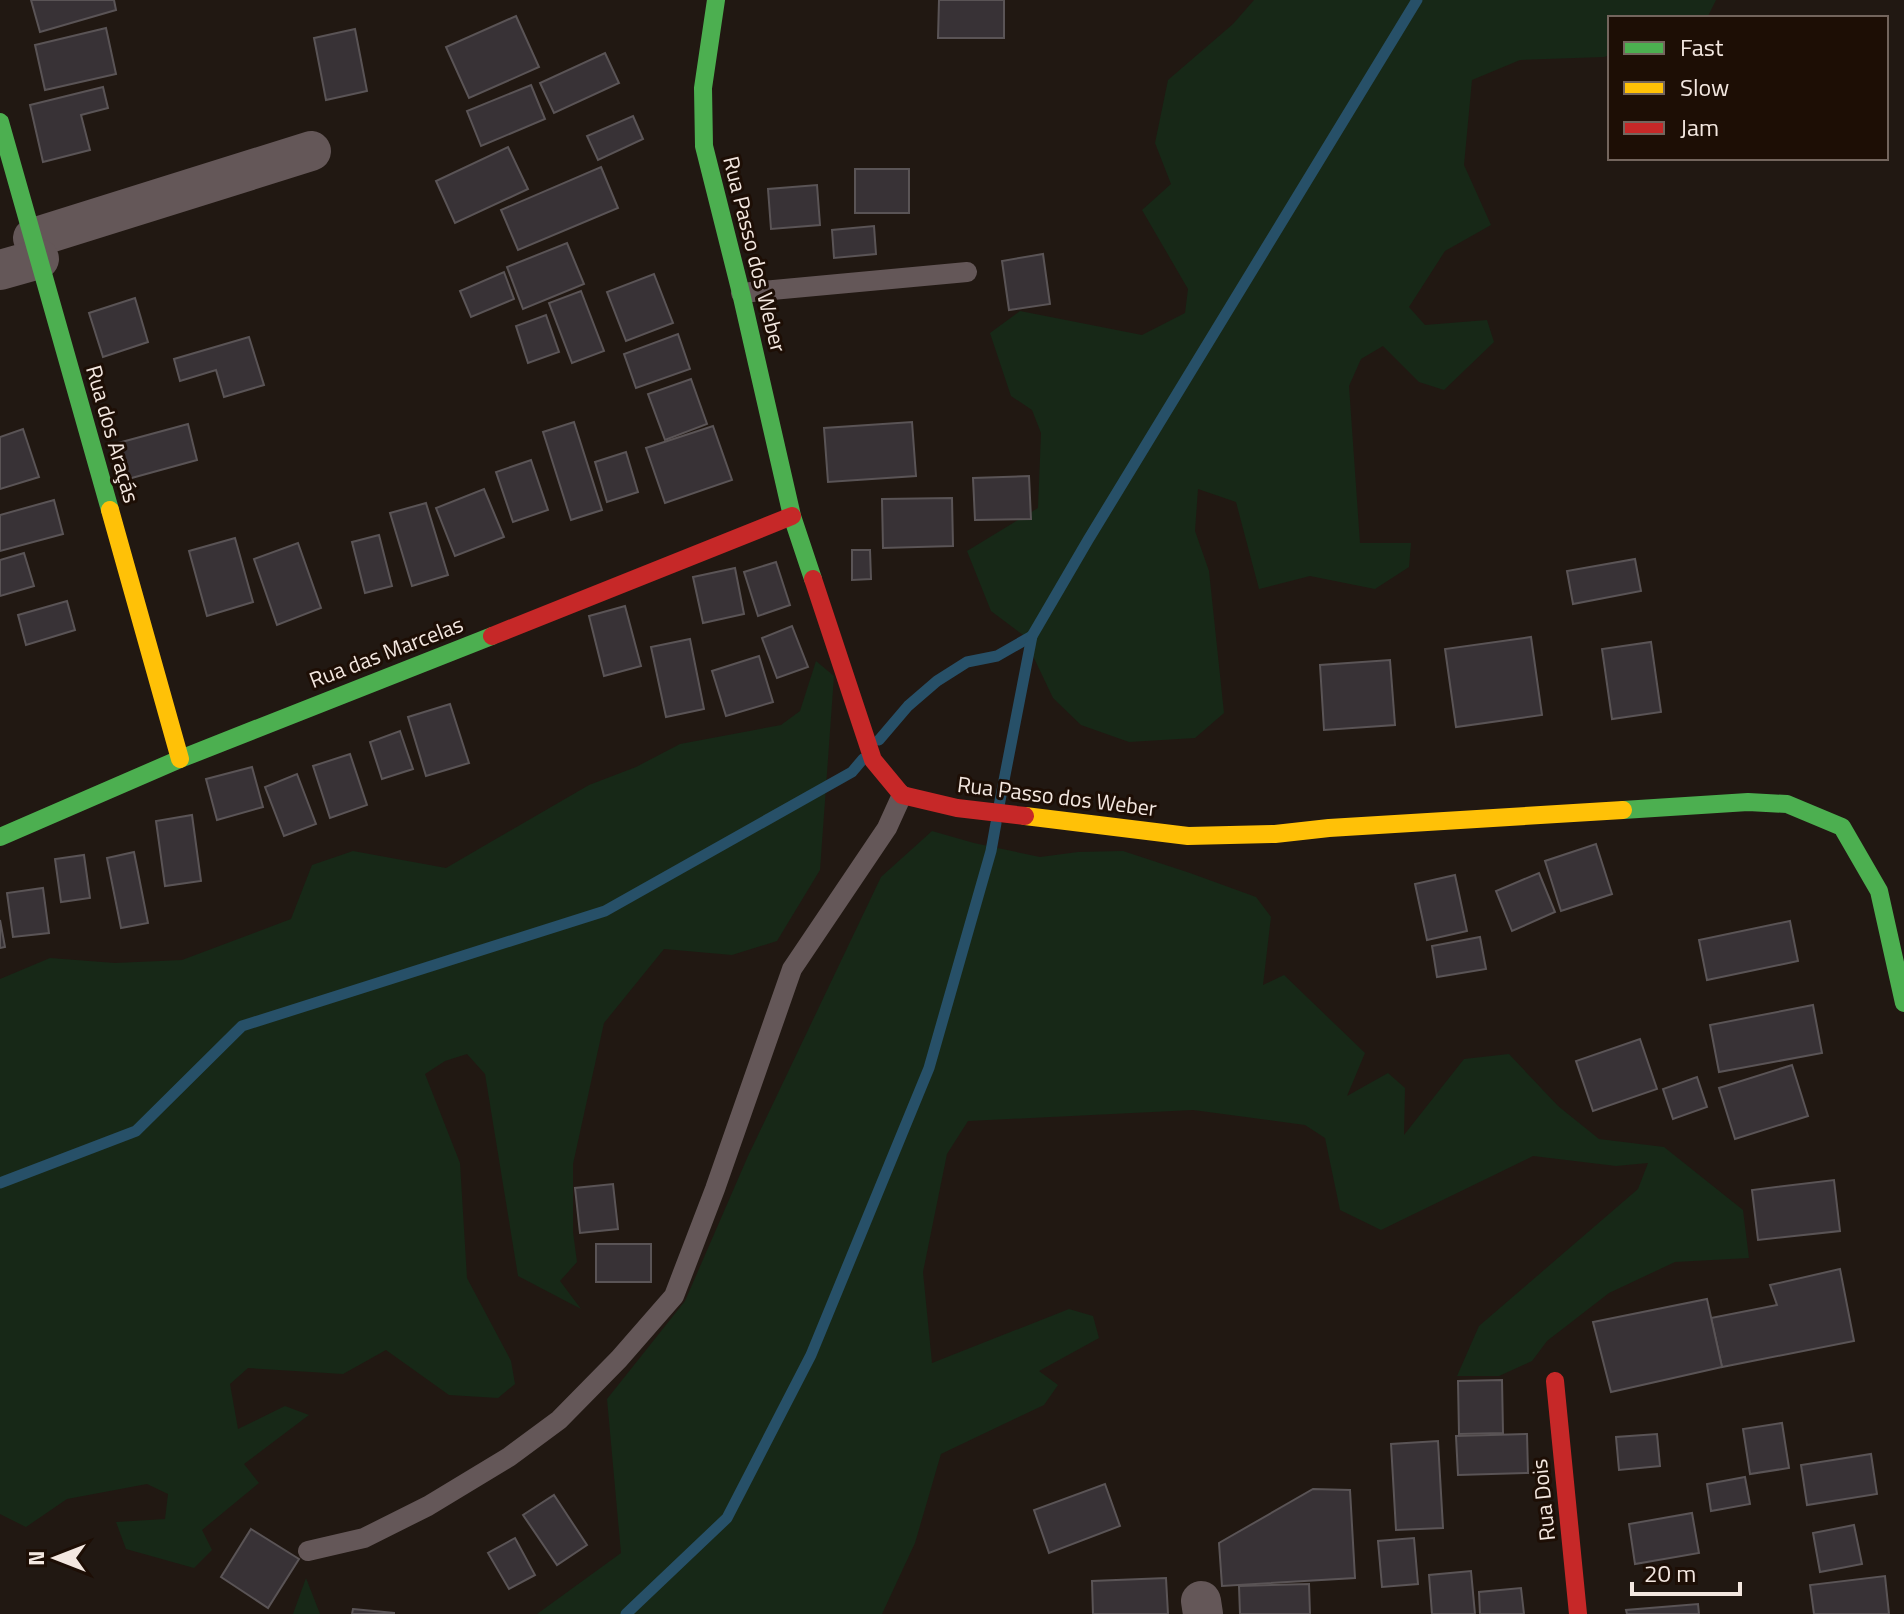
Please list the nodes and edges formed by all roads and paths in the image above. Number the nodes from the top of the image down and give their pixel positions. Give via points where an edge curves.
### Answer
1 (716, 0) edge
2 (0, 122) edge
3 (311, 151) dead end
4 (36, 248) junction
5 (0, 270) edge
6 (967, 272) dead end
7 (741, 293) junction
8 (792, 516) junction
9 (180, 759) junction
10 (902, 795) junction
11 (0, 837) edge
12 (1904, 1003) edge
13 (1555, 1381) dead end
14 (308, 1551) dead end
15 (1578, 1614) edge

1 - 7 street, Rua Passo dos Weber via 703,88 704,146
2 - 4 street, Rua dos Araçás
3 - 4 street
4 - 5 street
4 - 9 street, Rua dos Araçás
6 - 7 lane
7 - 8 street, Rua Passo dos Weber
8 - 9 street, Rua das Marcelas
8 - 10 street, Rua Passo dos Weber via 873,760
9 - 11 street, Rua das Marcelas
10 - 12 street, Rua Passo dos Weber via 957,808 1188,836 1748,802 1787,804 1842,827 1879,891
10 - 14 lane via 887,828 792,969 674,1296 559,1420 509,1457 364,1538
13 - 15 street, Rua Dois

